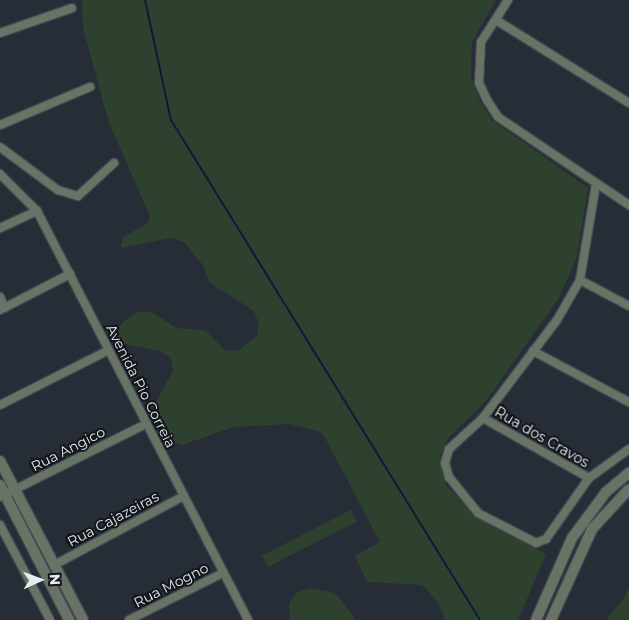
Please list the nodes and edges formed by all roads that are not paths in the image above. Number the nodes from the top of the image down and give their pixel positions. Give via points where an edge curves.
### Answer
1 (508, 0) edge
2 (72, 8) dead end
3 (496, 20) junction
4 (0, 33) edge
5 (90, 87) dead end
6 (629, 103) edge
7 (0, 125) edge
8 (0, 146) edge
9 (114, 164) dead end
10 (0, 174) edge
11 (596, 184) junction
12 (629, 205) edge
13 (37, 211) junction
14 (0, 228) edge
15 (70, 274) junction
16 (580, 280) junction
17 (0, 297) edge
18 (629, 306) edge
19 (3, 309) edge
20 (109, 350) junction
21 (533, 351) junction
22 (629, 402) edge
23 (0, 405) edge
24 (483, 418) junction
25 (146, 424) junction
26 (629, 449) edge
27 (0, 461) edge
28 (629, 473) edge
29 (589, 478) junction
30 (629, 489) edge
31 (15, 490) junction
32 (2, 492) edge
33 (184, 496) junction
34 (0, 525) edge
35 (54, 565) junction
36 (223, 573) junction
37 (50, 620) edge
38 (70, 620) edge
39 (82, 620) edge
40 (130, 620) edge
41 (248, 620) edge
42 (536, 620) edge
43 (551, 620) edge

1 - 3 street
2 - 4 street
3 - 6 street
3 - 11 street via 481,42 478,61 487,100 498,117
5 - 7 street
8 - 9 street via 58,190 78,196
10 - 13 street, Avenida Pio Correia
11 - 12 street
11 - 16 street
13 - 14 street
13 - 15 street, Avenida Pio Correia
15 - 19 street
15 - 20 street, Avenida Pio Correia
16 - 18 street
16 - 21 street
17 - 19 street
20 - 23 street
20 - 25 street, Avenida Pio Correia
21 - 22 street
21 - 24 street
24 - 29 street, Rua dos Cravos
24 - 29 street via 449,449 445,463 449,477 478,513 536,543 546,540
25 - 31 street, Rua Angico
25 - 33 street, Avenida Pio Correia
26 - 29 street
27 - 31 street
28 - 42 street via 606,492 572,538
30 - 43 street via 592,529
31 - 32 street, Rua Angico
31 - 35 street
32 - 38 street
33 - 35 street, Rua Cajazeiras
33 - 36 street, Avenida Pio Correia
34 - 37 street
35 - 39 street
36 - 40 street, Rua Mogno
36 - 41 street, Avenida Pio Correia

